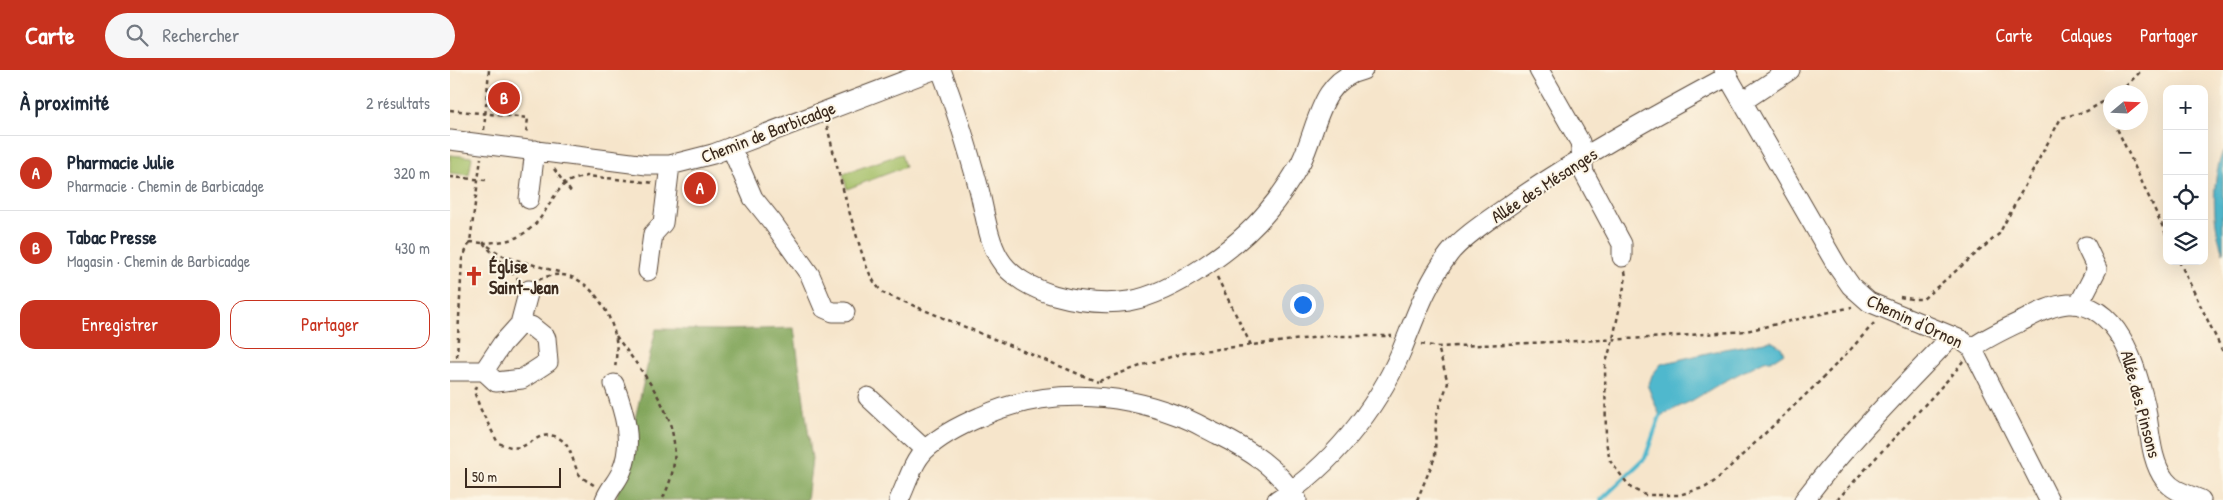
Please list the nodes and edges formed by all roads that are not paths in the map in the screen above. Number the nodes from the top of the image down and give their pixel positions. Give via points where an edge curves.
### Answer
1 (933, 70) edge
2 (941, 70) edge
3 (1363, 70) edge
4 (1539, 70) edge
5 (1790, 70) edge
6 (1726, 73) edge
7 (1743, 101) junction
8 (450, 140) edge
9 (533, 142) junction
10 (731, 147) junction
11 (1582, 159) junction
12 (670, 164) junction
13 (529, 198) dead end
14 (2086, 246) dead end
15 (1622, 257) road end
16 (648, 271) dead end
17 (529, 290) road end
18 (2079, 304) junction
19 (845, 312) dead end
20 (520, 324) junction
21 (1952, 336) junction
22 (1972, 348) junction
23 (453, 371) edge
24 (484, 371) junction
25 (614, 384) road end
26 (868, 397) dead end
27 (925, 450) junction
28 (607, 496) edge
29 (1289, 497) edge
30 (899, 500) edge
31 (1804, 500) edge
32 (2049, 500) edge
33 (2201, 500) edge

1 - 10 street, Chemin de Barbicadge
2 - 3 street via 1002,263 1024,281 1050,294 1099,303 1155,293 1210,262 1244,236 1267,213 1302,161 1328,94 1342,78
4 - 11 street via 1580,142
5 - 7 street
6 - 7 street, Chemin d'Ornon
6 - 11 street, Allée des Mésanges
7 - 21 street, Chemin d'Ornon via 1840,272 1857,293
8 - 9 street, Chemin de Barbicadge
9 - 12 street, Chemin de Barbicadge via 647,165
9 - 13 street
10 - 12 street, Chemin de Barbicadge
10 - 19 street via 752,198 810,275 824,308
11 - 15 street via 1584,174 1622,244
11 - 29 street, Allée des Mésanges via 1500,212 1450,252 1434,276 1380,391 1357,427
12 - 16 street via 663,222 653,234
14 - 18 street via 2097,269
17 - 20 street
18 - 22 street via 2046,309 1988,336
18 - 33 street, Allée des Pinsons via 2109,320 2124,342 2138,378 2161,474 2173,488
20 - 24 street
20 - 24 street via 531,326 546,338 548,362 522,379 496,382
21 - 22 street, Chemin d'Ornon
21 - 31 street via 1829,467
22 - 32 street, Chemin d'Ornon
23 - 24 street
25 - 28 street via 621,402 629,446 622,471
26 - 27 street
27 - 29 street via 961,425 1000,408 1097,388 1180,416 1243,447 1285,480
27 - 30 street

